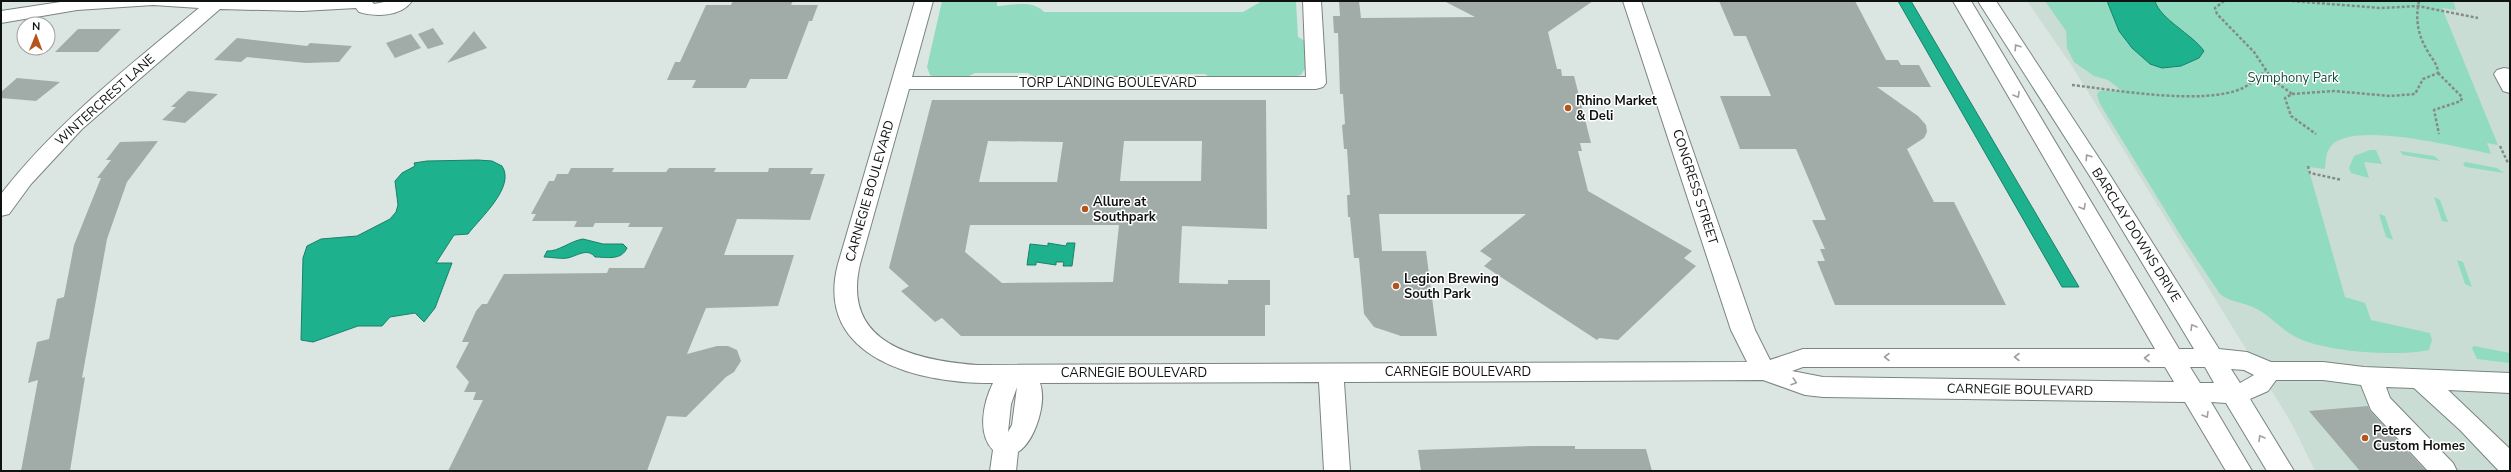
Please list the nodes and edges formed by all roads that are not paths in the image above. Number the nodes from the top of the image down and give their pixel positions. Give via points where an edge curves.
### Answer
1 (148, 1) edge
2 (158, 1) edge
3 (403, 1) edge
4 (924, 1) edge
5 (1312, 1) edge
6 (1632, 1) edge
7 (1962, 1) edge
8 (1987, 1) edge
9 (216, 2) edge
10 (362, 2) edge
11 (1, 17) edge
12 (901, 83) junction
13 (1, 209) edge
14 (2172, 357) junction
15 (2212, 358) junction
16 (2268, 370) junction
17 (1764, 371) junction
18 (1331, 373) junction
19 (1018, 374) junction
20 (2370, 376) junction
21 (2419, 378) junction
22 (2510, 383) edge
23 (2192, 392) junction
24 (2233, 393) junction
25 (2510, 466) edge
26 (1003, 471) edge
27 (1337, 471) edge
28 (2239, 471) edge
29 (2281, 471) edge
30 (2444, 471) edge

1 - 11 street via 77,5
2 - 9 street
3 - 10 street via 389,8 375,10 365,8
4 - 12 street, CARNEGIE BOULEVARD
5 - 12 street, TORP LANDING BOULEVARD via 1316,83
6 - 17 street, CONGRESS STREET via 1743,330
7 -> 14 street
15 -> 8 street, BARCLAY DOWNS DRIVE via 2101,177
9 - 10 street via 318,6
9 - 13 street, WINTERCREST LANE via 68,130 26,175
12 - 19 street, CARNEGIE BOULEVARD via 848,271 845,296 849,311 860,331 869,340 885,352 919,368 951,372
14 - 15 street, CARNEGIE BOULEVARD
14 -> 17 street, CARNEGIE BOULEVARD via 1803,358
14 - 23 street
15 - 16 street, CARNEGIE BOULEVARD via 2247,362
15 - 24 street, BARCLAY DOWNS DRIVE
16 - 20 street, CARNEGIE BOULEVARD
16 - 24 street, CARNEGIE BOULEVARD via 2264,382 2254,388
17 - 18 street, CARNEGIE BOULEVARD
17 -> 23 street, CARNEGIE BOULEVARD via 1814,387
18 - 19 street, CARNEGIE BOULEVARD
18 - 27 street
19 - 26 street via 1008,380 1002,389 996,425 997,438 1006,447
20 - 21 street, CARNEGIE BOULEVARD
20 - 30 street via 2380,403
21 - 22 street, CARNEGIE BOULEVARD
21 - 25 street via 2469,423
23 - 24 street, CARNEGIE BOULEVARD
23 -> 28 street
29 -> 24 street, BARCLAY DOWNS DRIVE

